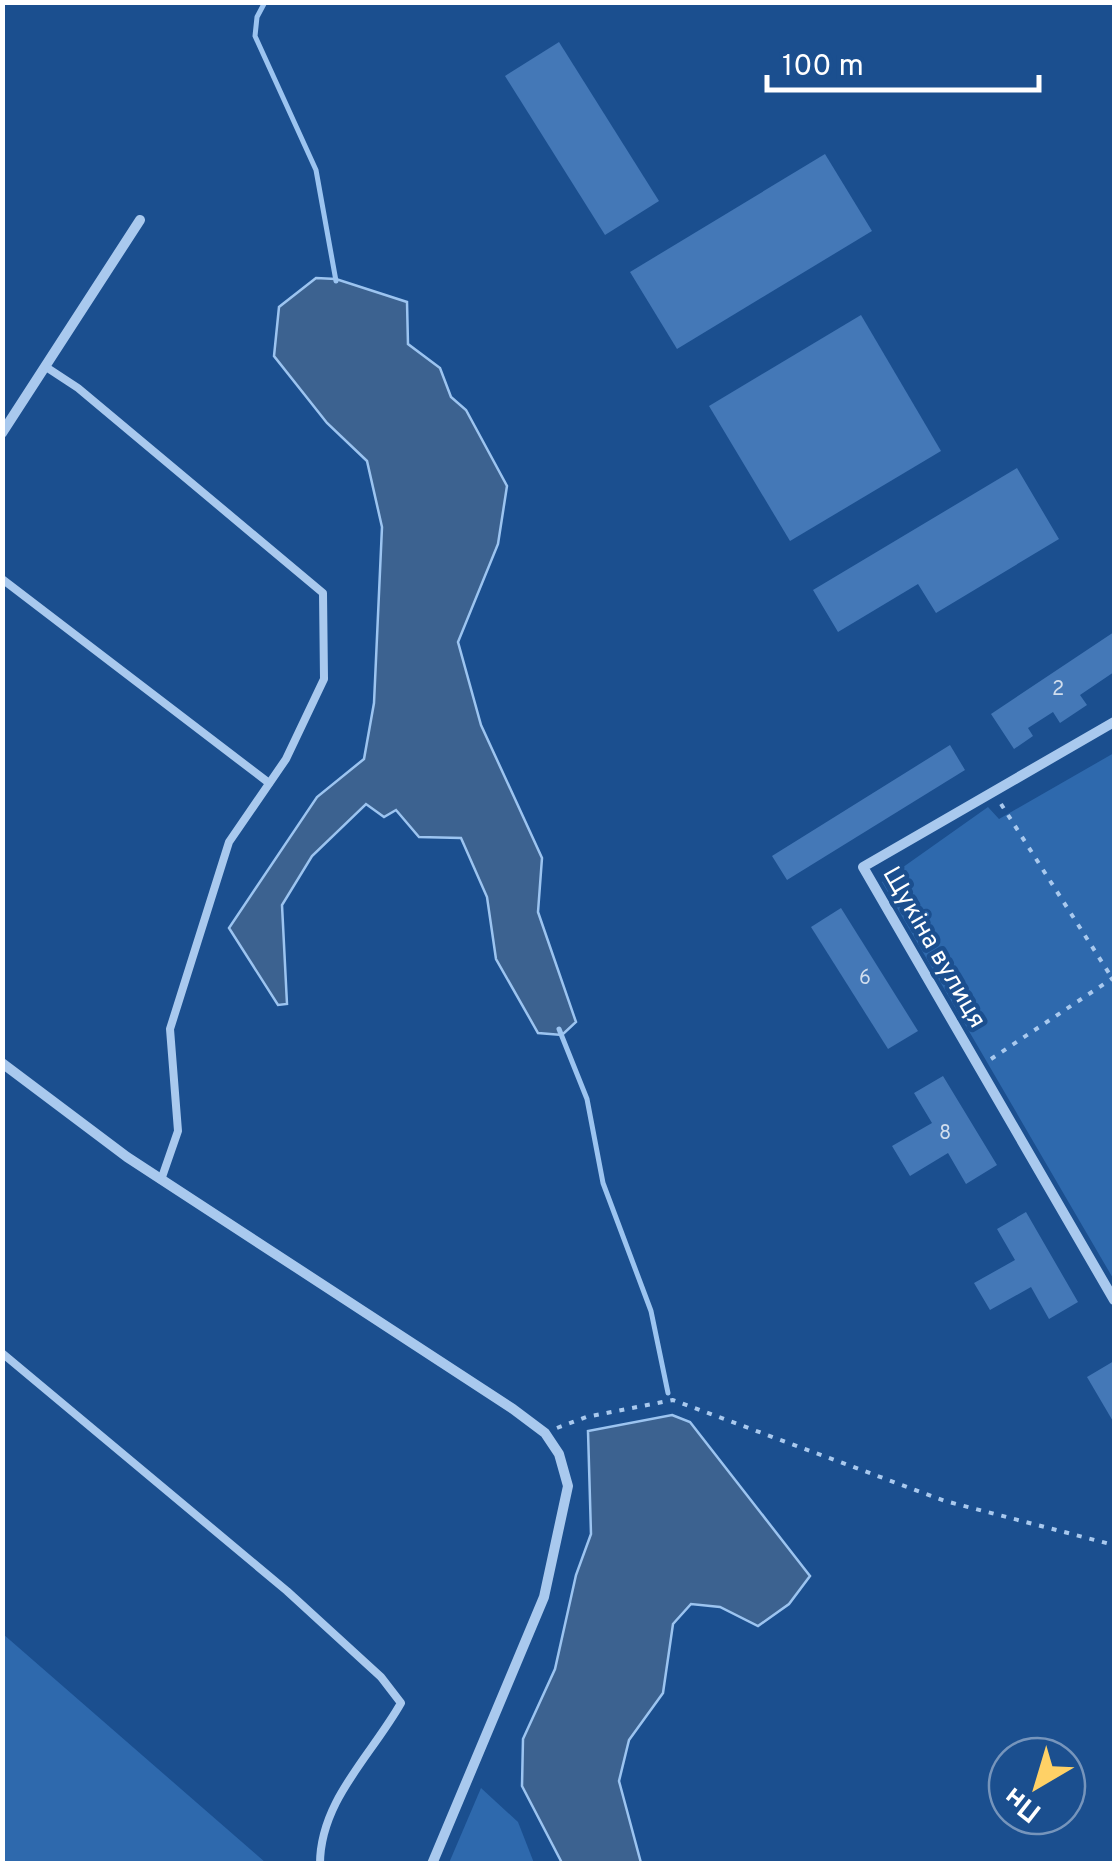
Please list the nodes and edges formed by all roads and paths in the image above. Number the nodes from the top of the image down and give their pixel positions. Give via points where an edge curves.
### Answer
1 (140, 220) dead end
2 (46, 367) junction
3 (2, 433) edge
4 (2, 580) edge
5 (1114, 722) edge
6 (269, 783) junction
7 (994, 792) junction
8 (1114, 979) edge
9 (2, 1063) edge
10 (979, 1068) junction
11 (161, 1180) junction
12 (1114, 1300) edge
13 (2, 1353) edge
14 (545, 1433) junction
15 (1114, 1545) edge
16 (320, 1864) edge
17 (432, 1864) edge

1 - 2 street
2 - 3 street
2 - 6 lane via 323,592 324,679
4 - 6 lane
5 - 7 street, Щукіна вулиця
6 - 11 lane via 229,842 170,1030 178,1131
7 - 8 path
7 - 10 street, Щукіна вулиця via 863,867
8 - 10 path
9 - 11 street
10 - 12 street, Щукіна вулиця
11 - 14 street
13 - 16 lane via 287,1591 381,1677 401,1704 330,1808 320,1834
14 - 15 path via 586,1416 673,1400 946,1501
14 - 17 street via 568,1486 544,1597

